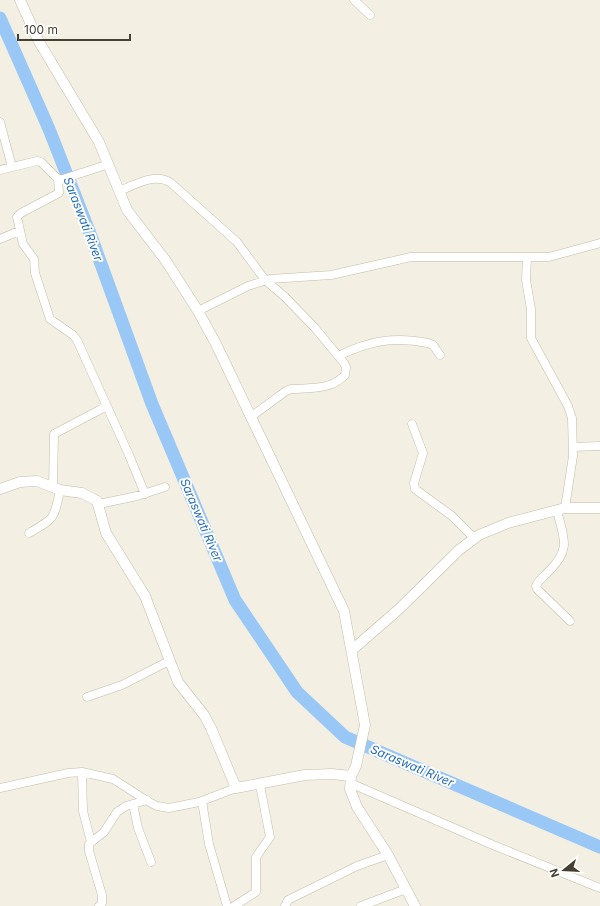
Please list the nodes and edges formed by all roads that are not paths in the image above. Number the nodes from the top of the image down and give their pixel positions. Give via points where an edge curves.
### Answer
1 (20, 0) edge
2 (354, 0) edge
3 (370, 15) dead end
4 (0, 122) edge
5 (109, 164) junction
6 (12, 167) junction
7 (0, 170) edge
8 (58, 179) junction
9 (119, 191) junction
10 (19, 231) junction
11 (0, 239) edge
12 (600, 243) edge
13 (528, 258) junction
14 (265, 280) junction
15 (198, 311) junction
16 (338, 356) junction
17 (440, 356) dead end
18 (107, 406) junction
19 (252, 416) junction
20 (412, 424) dead end
21 (600, 446) edge
22 (573, 447) junction
23 (165, 487) dead end
24 (0, 488) edge
25 (56, 488) junction
26 (144, 494) junction
27 (99, 504) junction
28 (600, 508) edge
29 (561, 509) junction
30 (29, 533) dead end
31 (474, 538) junction
32 (570, 621) dead end
33 (352, 650) junction
34 (169, 661) junction
35 (87, 697) dead end
36 (82, 772) junction
37 (350, 780) junction
38 (260, 785) junction
39 (0, 788) edge
40 (236, 788) junction
41 (147, 800) junction
42 (202, 801) junction
43 (133, 804) junction
44 (91, 842) junction
45 (388, 855) junction
46 (151, 862) dead end
47 (600, 888) edge
48 (406, 889) junction
49 (99, 906) edge
50 (227, 906) edge
51 (234, 906) edge
52 (285, 906) edge
53 (361, 906) edge
54 (415, 906) edge

1 - 5 street via 38,40 99,142
2 - 3 street
4 - 6 street
5 - 8 street
5 - 9 street
6 - 7 street
6 - 8 street via 41,162
8 - 10 street via 60,190 56,195 19,215
9 - 14 street via 155,178 165,179 237,242
9 - 15 street via 127,210 166,261
10 - 11 street
10 - 18 street via 23,244 34,259 50,319 75,338
12 - 13 street via 549,257
13 - 14 street via 411,257 331,275
13 - 22 street via 526,280 531,309 531,338 570,412
14 - 15 street
14 - 16 street via 315,328
15 - 19 street
16 - 17 street via 358,347 386,340 428,343
16 - 19 street via 346,371 339,381 327,387 291,389
18 - 25 street via 54,434
18 - 26 street
19 - 33 street via 344,611
20 - 31 street via 423,453 414,483 416,489 452,516
21 - 22 street
22 - 29 street
23 - 26 street
24 - 25 street via 29,480
25 - 27 street via 82,493 94,498
25 - 30 street via 53,517
26 - 27 street
27 - 34 street via 106,533 142,589
28 - 29 street
29 - 31 street via 508,523
29 - 32 street via 563,553 560,560 536,586
31 - 33 street
33 - 37 street via 365,718 365,731
34 - 35 street via 122,685
34 - 40 street via 181,687 204,715 211,728
36 - 39 street
36 - 41 street via 113,779
36 - 44 street via 83,810
37 - 38 street via 332,774 305,775
37 - 45 street via 352,797 357,807
37 - 47 street via 493,845
38 - 40 street
38 - 51 street via 270,837 256,858 256,892
40 - 42 street
41 - 42 street via 169,808
41 - 43 street
42 - 50 street via 209,844
43 - 44 street via 116,812 104,832
43 - 46 street via 138,828
44 - 49 street via 89,851 102,895 102,903
45 - 48 street
45 - 52 street via 357,866 288,900
48 - 53 street
48 - 54 street

